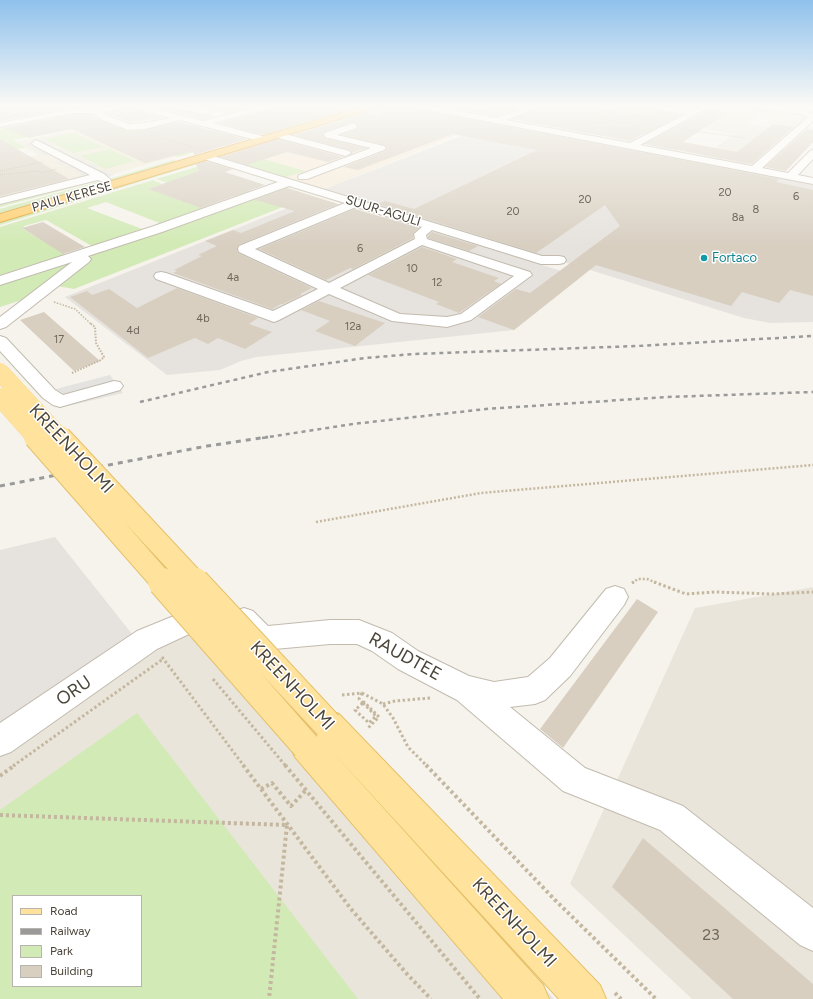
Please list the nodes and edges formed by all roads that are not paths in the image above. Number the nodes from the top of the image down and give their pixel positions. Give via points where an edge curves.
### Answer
1 (54, 153) edge
2 (221, 153) edge
3 (346, 153) edge
4 (368, 153) edge
5 (664, 153) edge
6 (774, 153) edge
7 (813, 153) edge
8 (359, 156) junction
9 (207, 157) junction
10 (754, 170) junction
11 (813, 175) edge
12 (100, 176) junction
13 (791, 176) junction
14 (303, 177) dead end
15 (813, 181) edge
16 (289, 182) junction
17 (116, 184) junction
18 (377, 200) dead end
19 (0, 201) edge
20 (359, 204) junction
21 (0, 218) edge
22 (432, 227) junction
23 (421, 241) junction
24 (96, 249) junction
25 (559, 260) dead end
26 (162, 276) dead end
27 (0, 281) edge
28 (330, 289) junction
29 (0, 324) edge
30 (0, 341) edge
31 (0, 372) edge
32 (114, 386) dead end
33 (0, 397) edge
34 (615, 597) road end
35 (155, 649) joint
36 (466, 689) junction
37 (0, 741) edge
38 (306, 745) junction
39 (813, 932) edge
40 (529, 999) edge
41 (586, 999) edge

1 - 12 street
2 - 9 highway, PAUL KERESE
3 - 8 street
4 - 8 street
5 - 10 street
6 - 10 street
7 - 13 street
8 - 14 street
9 - 16 street, SUUR-AGULI
9 - 17 highway, PAUL KERESE
10 - 13 street
11 - 13 street
12 - 17 street
12 - 19 street
13 - 15 street
16 - 20 street, SUUR-AGULI
16 - 24 street
17 - 21 highway, PAUL KERESE
18 - 20 street
20 - 22 street, SUUR-AGULI
20 - 28 street via 244,249
22 - 23 street via 420,234
22 - 25 street, SUUR-AGULI via 541,260
23 - 28 street
23 - 28 street via 525,275 466,317 447,322 397,318
24 - 27 street
24 - 29 street
26 - 28 street via 274,317
30 - 32 street via 49,394 60,401
31 - 38 main road, KREENHOLMI, bridge
33 - 38 main road, KREENHOLMI, bridge
34 - 36 street, RAUDTEE via 560,667 535,690 494,696
35 - 36 street, RAUDTEE via 188,621 230,605 263,638 359,632
35 - 37 street, ORU
36 - 39 street via 574,780 671,818
38 - 40 main road, KREENHOLMI
38 - 41 main road, KREENHOLMI

